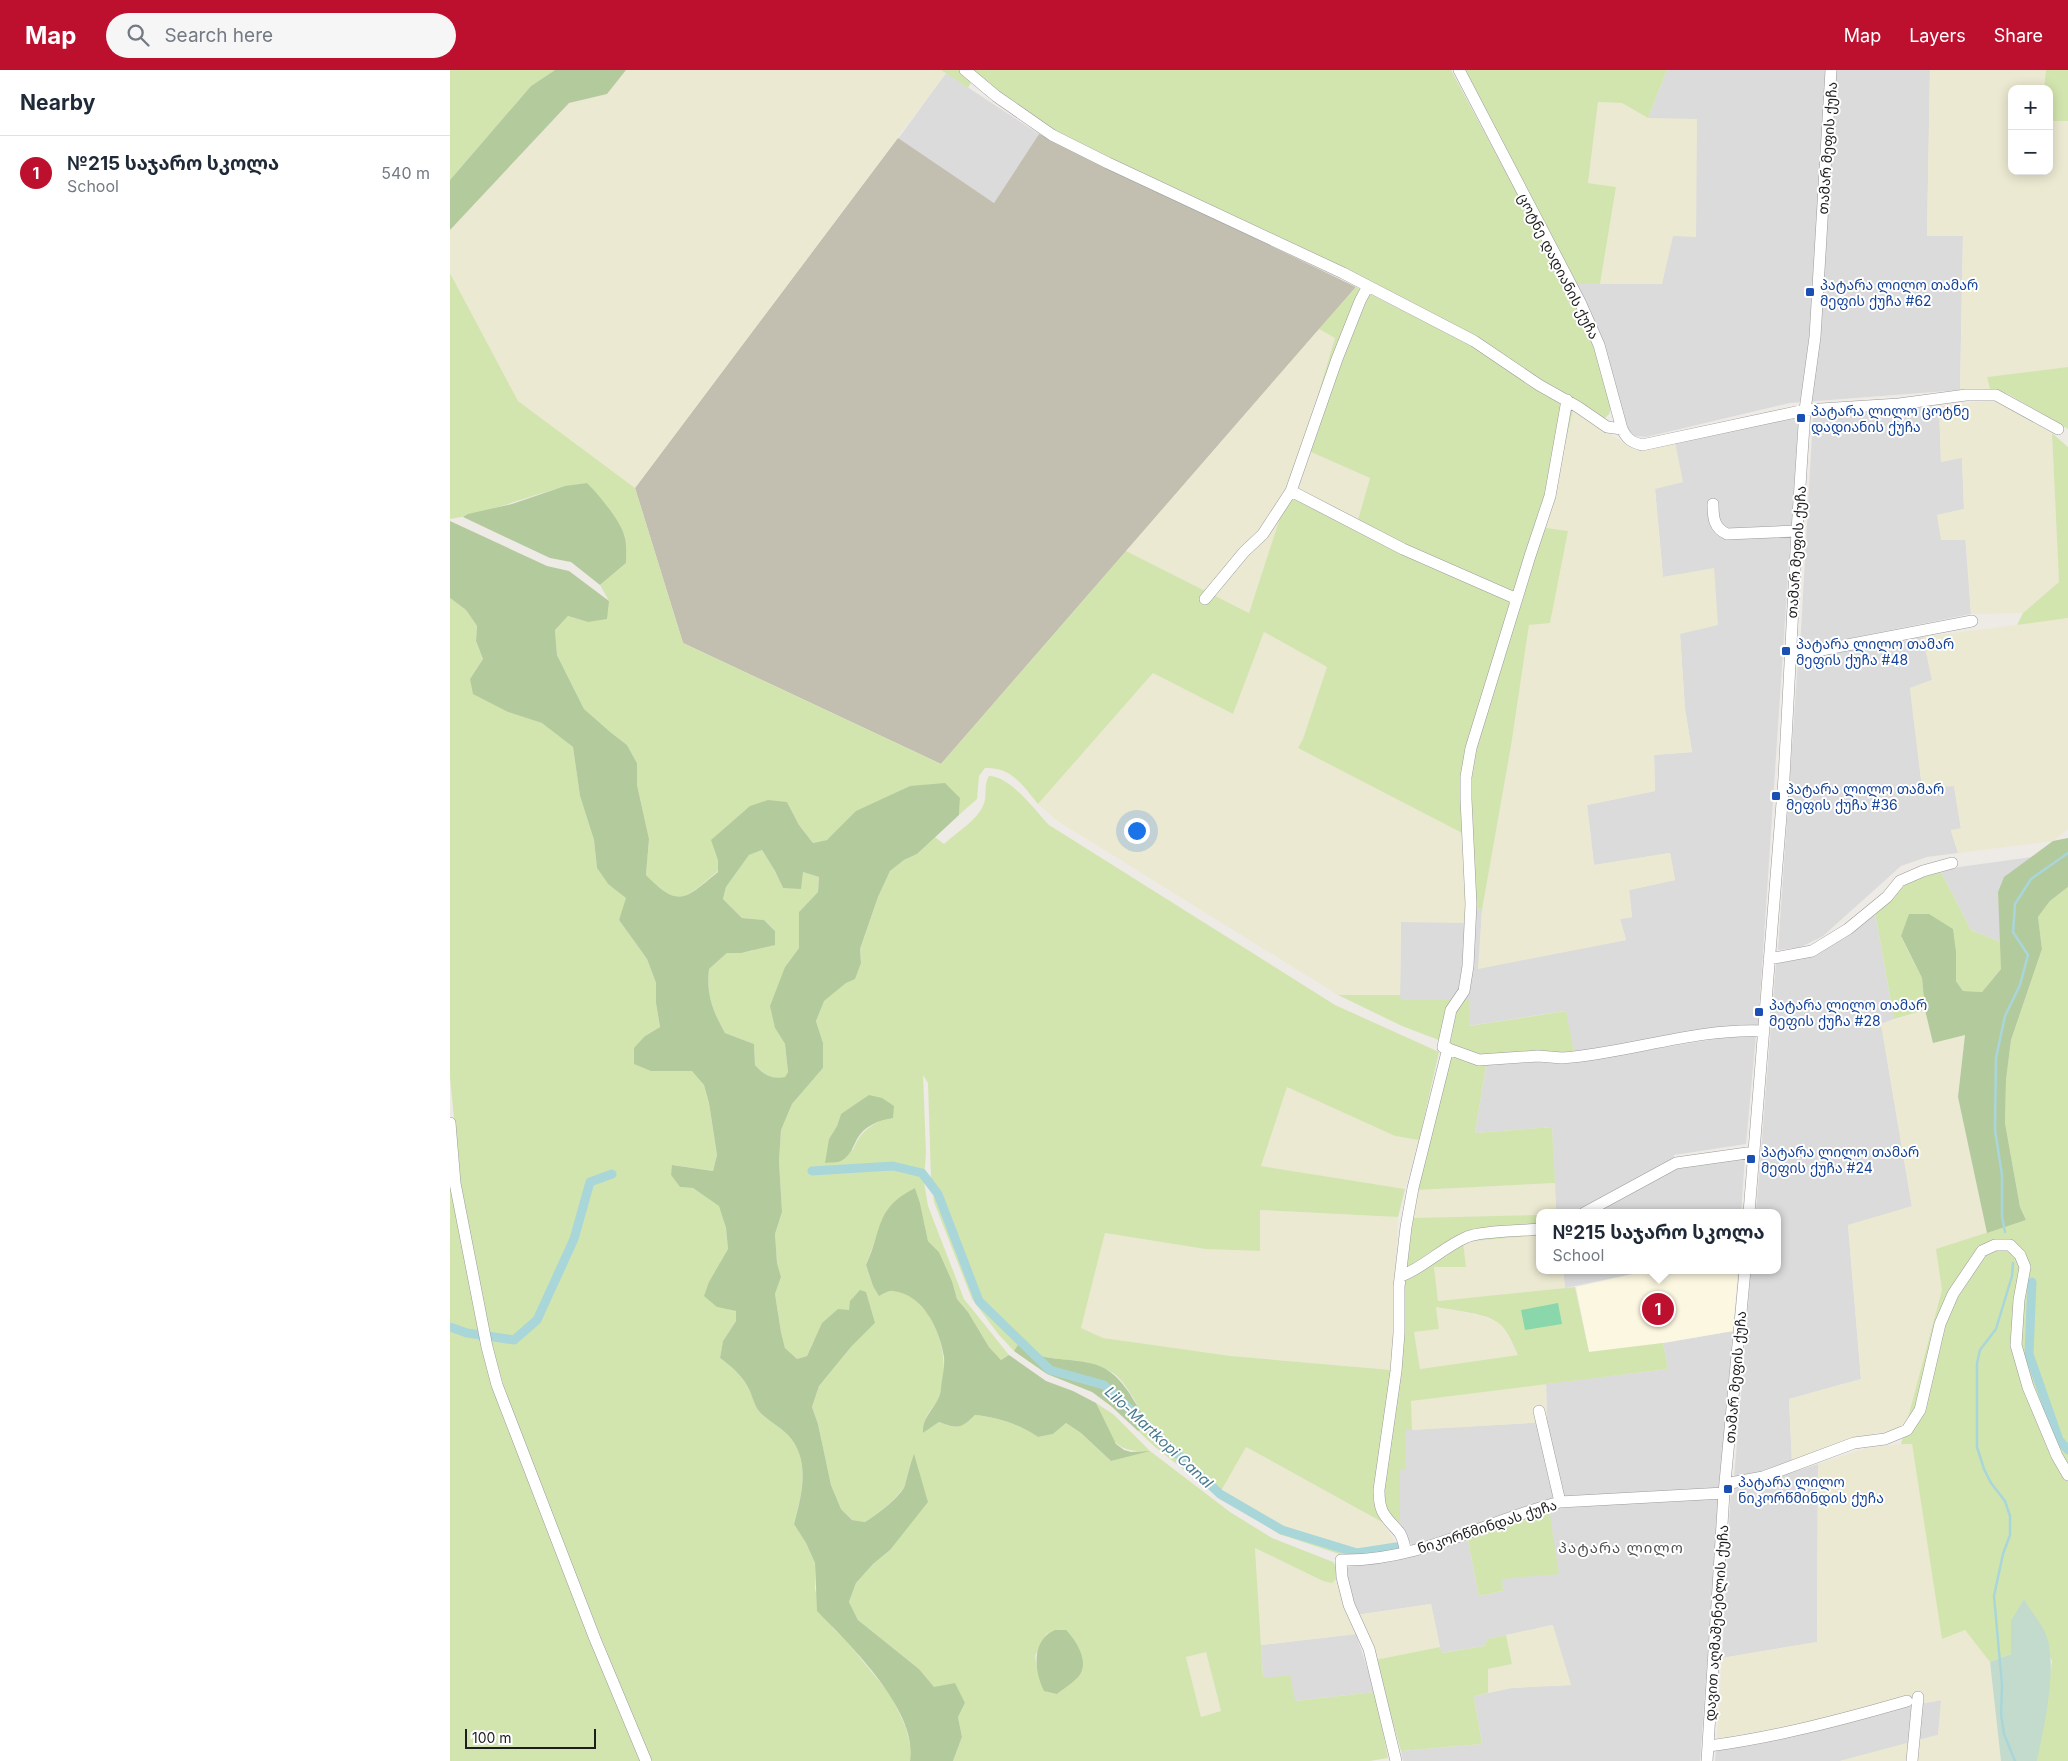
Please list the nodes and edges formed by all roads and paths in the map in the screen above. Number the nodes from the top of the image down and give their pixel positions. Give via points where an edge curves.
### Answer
1 (965, 70) edge
2 (1459, 70) edge
3 (1832, 70) edge
4 (1368, 286) junction
5 (1566, 400) junction
6 (1805, 410) junction
7 (1622, 429) junction
8 (2058, 429) dead end
9 (1291, 492) junction
10 (1713, 504) dead end
11 (1797, 531) junction
12 (1205, 599) dead end
13 (1516, 599) junction
14 (1972, 621) dead end
15 (1790, 656) junction
16 (1952, 863) dead end
17 (1769, 959) junction
18 (1763, 1031) junction
19 (1445, 1048) junction
20 (450, 1123) edge
21 (1754, 1152) junction
22 (1591, 1209) edge
23 (1749, 1209) edge
24 (1536, 1229) edge
25 (1745, 1274) edge
26 (1401, 1276) junction
27 (1539, 1410) dead end
28 (2068, 1475) edge
29 (1725, 1489) junction
30 (1560, 1502) junction
31 (1406, 1552) junction
32 (1918, 1697) dead end
33 (1907, 1701) dead end
34 (1709, 1746) junction
35 (646, 1761) edge
36 (1396, 1761) edge
37 (1707, 1761) edge
38 (1912, 1761) edge

1 - 4 street via 1052,135
2 - 7 street, ცოტნე დადიანის ქუჩა via 1580,302 1599,345
3 - 6 street, თამარ მეფის ქუჩა via 1815,337
4 - 5 street via 1474,341
4 - 9 street via 1337,359
5 - 7 street via 1608,427
5 - 13 street via 1550,496
6 - 7 street via 1642,445 1632,442
6 - 8 street via 1996,394
6 - 11 street, თამარ მეფის ქუჩა
9 - 12 street via 1263,534
9 - 13 street
10 - 11 street via 1715,522 1727,534
11 - 15 street, თამარ მეფის ქუჩა
13 - 19 street via 1471,748 1466,777 1471,904 1468,966 1464,991 1451,1010
14 - 15 street
15 - 17 street, თამარ მეფის ქუჩა
16 - 17 street via 1900,881 1887,897 1848,929 1812,951
17 - 18 street, თამარ მეფის ქუჩა
18 - 19 street via 1704,1035 1562,1058 1538,1056 1479,1060
18 - 21 street, თამარ მეფის ქუჩა
19 - 26 street via 1414,1188
20 - 35 street via 455,1183 497,1385 566,1567
21 - 22 street via 1676,1163
21 - 23 street, თამარ მეფის ქუჩა
24 - 26 street via 1469,1235
25 - 29 street, თამარ მეფის ქუჩა
26 - 31 street via 1396,1371 1379,1505 1384,1516 1401,1534
27 - 30 street
28 - 29 street, ნიკორწმინდას ქუჩა via 2028,1387 2016,1345 2025,1267 2020,1255 2010,1245 1995,1245 1982,1251 1953,1294 1940,1324 1920,1410 1907,1430 1885,1439 1854,1443
29 - 30 street, ნიკორწმინდას ქუჩა
29 - 34 street, დავით აღმაშენებლის ქუჩა
30 - 31 street, ნიკორწმინდას ქუჩა
31 - 36 street, ნიკორწმინდას ქუჩა via 1365,1560 1341,1560 1349,1606 1369,1649
32 - 38 street
33 - 34 street via 1830,1723
34 - 37 street, დავით აღმაშენებლის ქუჩა

